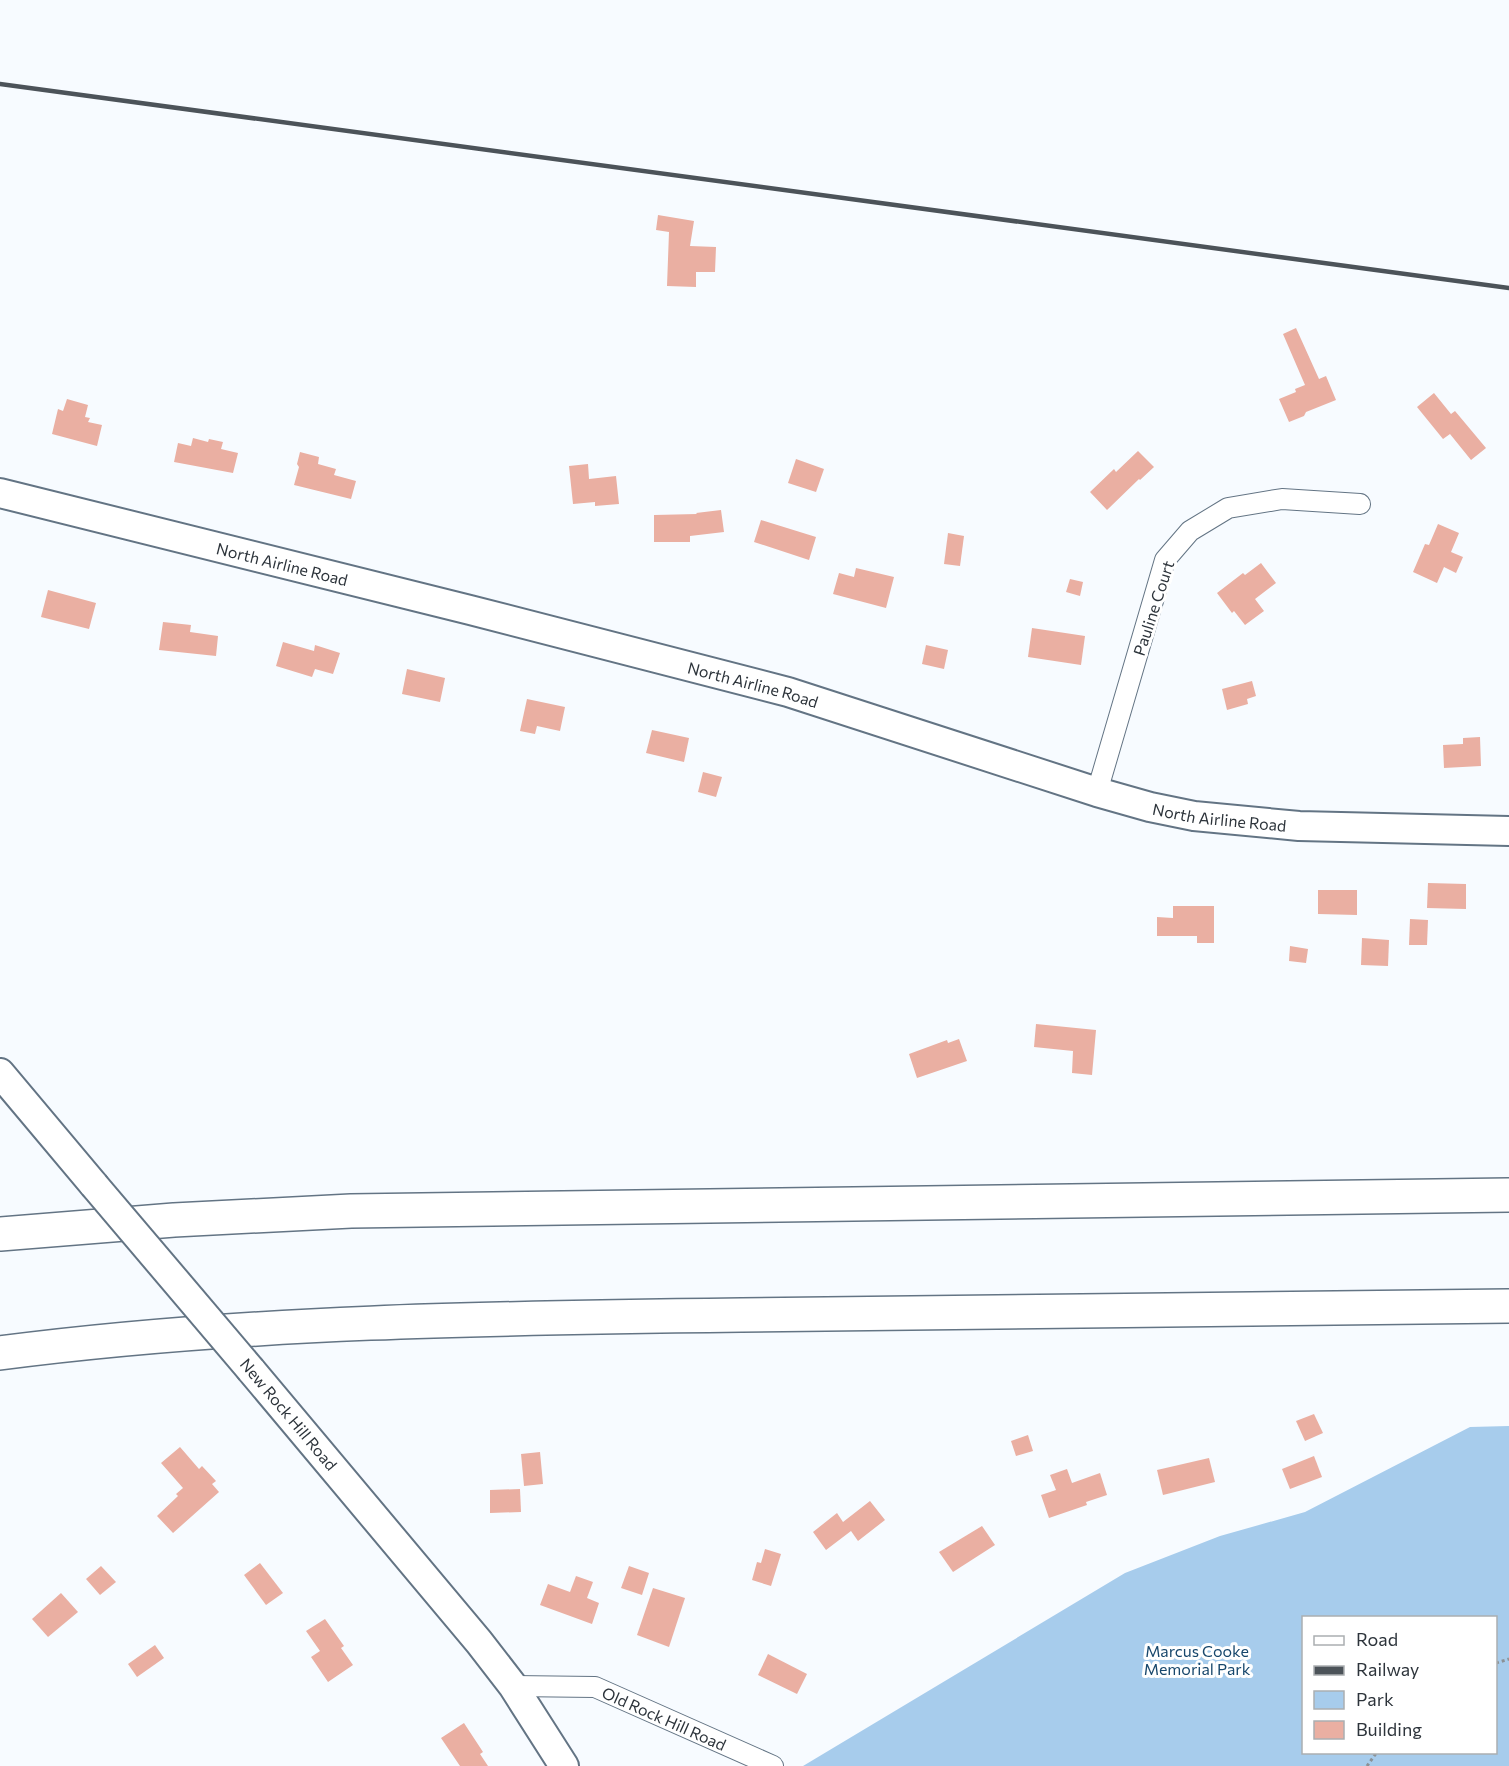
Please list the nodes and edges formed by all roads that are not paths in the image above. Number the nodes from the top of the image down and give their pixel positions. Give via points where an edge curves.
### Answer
1 (0, 494) edge
2 (1360, 504) dead end
3 (1097, 792) junction
4 (1509, 831) edge
5 (0, 1073) edge
6 (1509, 1195) edge
7 (0, 1234) edge
8 (1509, 1306) edge
9 (0, 1353) edge
10 (513, 1686) junction
11 (564, 1766) edge
12 (774, 1766) edge

1 - 3 main road, North Airline Road via 788,692
2 - 3 street, Pauline Court via 1282,499 1228,508 1190,531 1166,560
3 - 4 main road, North Airline Road via 1194,816 1299,826
5 - 10 main road, New Rock Hill Road, bridge via 440,1594
6 - 7 highway via 373,1210
8 - 9 highway via 476,1319 285,1327
10 - 11 main road, New Rock Hill Road
10 - 12 street, Old Rock Hill Road via 595,1687

